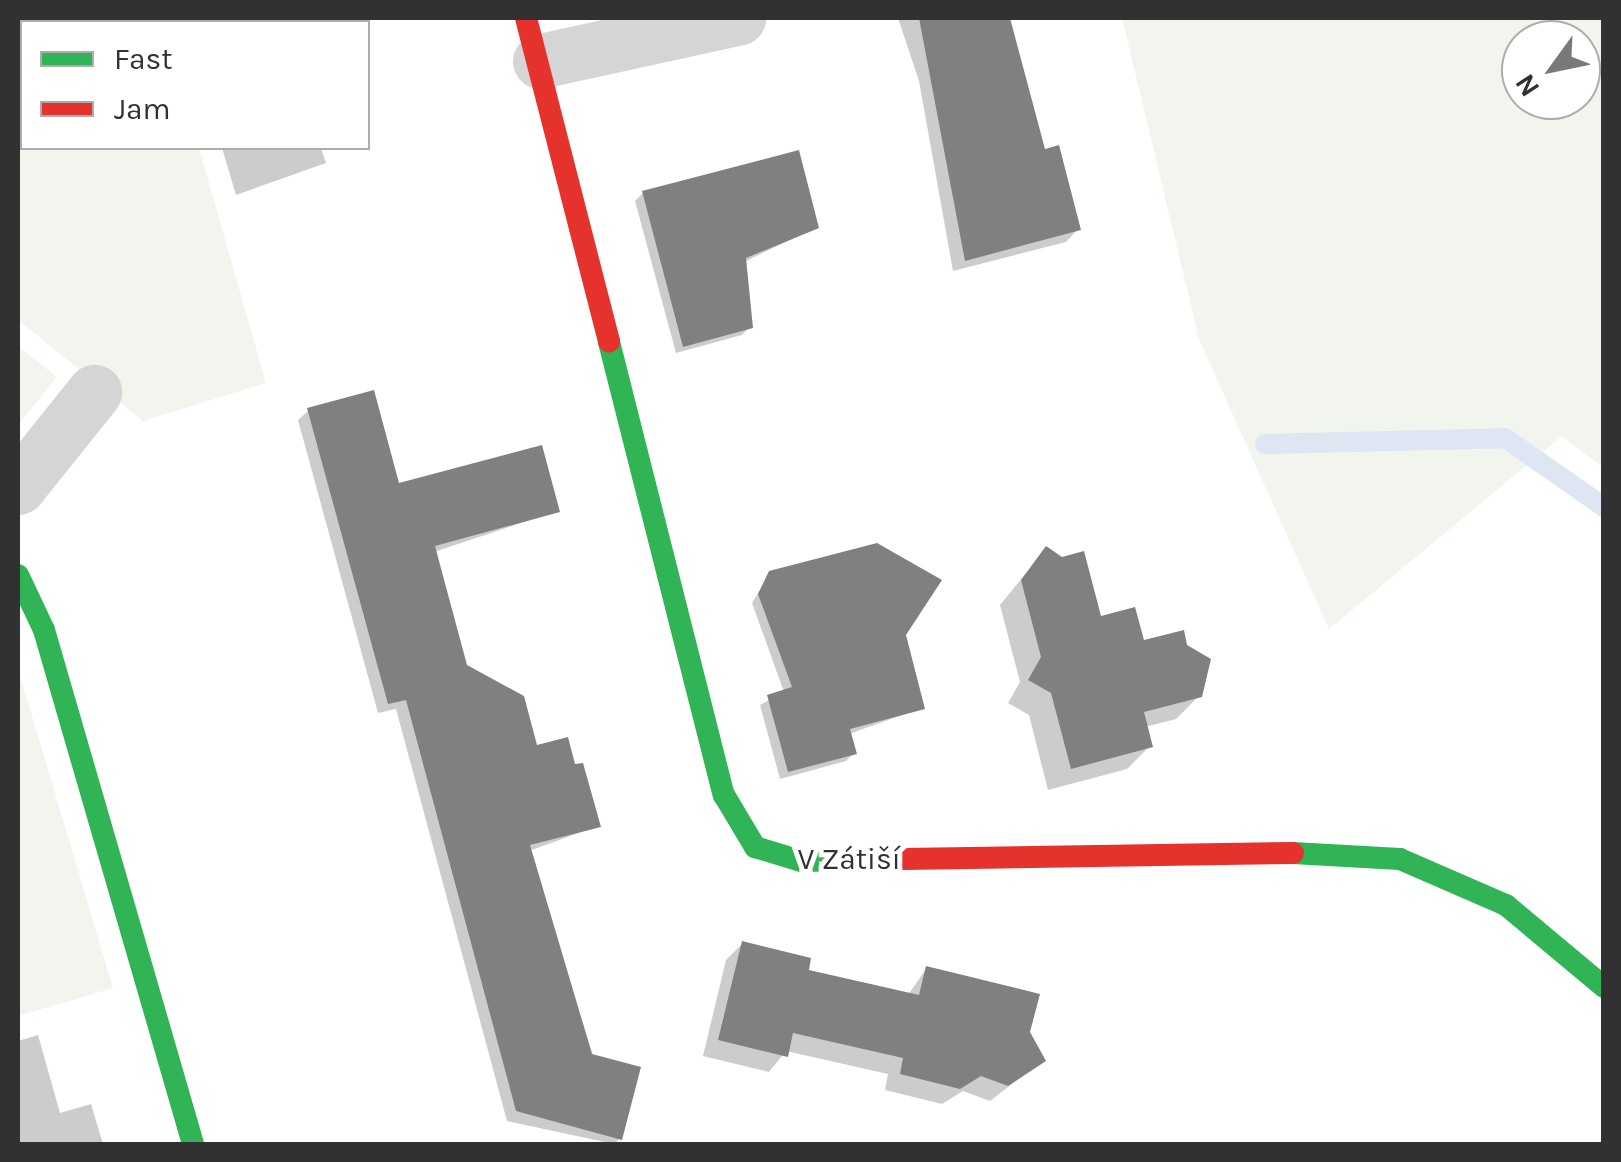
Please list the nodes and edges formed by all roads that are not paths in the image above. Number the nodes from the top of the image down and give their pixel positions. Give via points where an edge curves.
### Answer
1 (738, 18) edge
2 (533, 39) edge
3 (94, 392) dead end
4 (18, 487) edge
5 (18, 575) edge
6 (1604, 986) edge
7 (193, 1144) edge

1 - 2 street, V Zátiší
2 - 6 street, V Zátiší via 724,795 755,847 802,861 1330,852 1400,859 1506,905
3 - 4 street
5 - 7 street via 44,630

